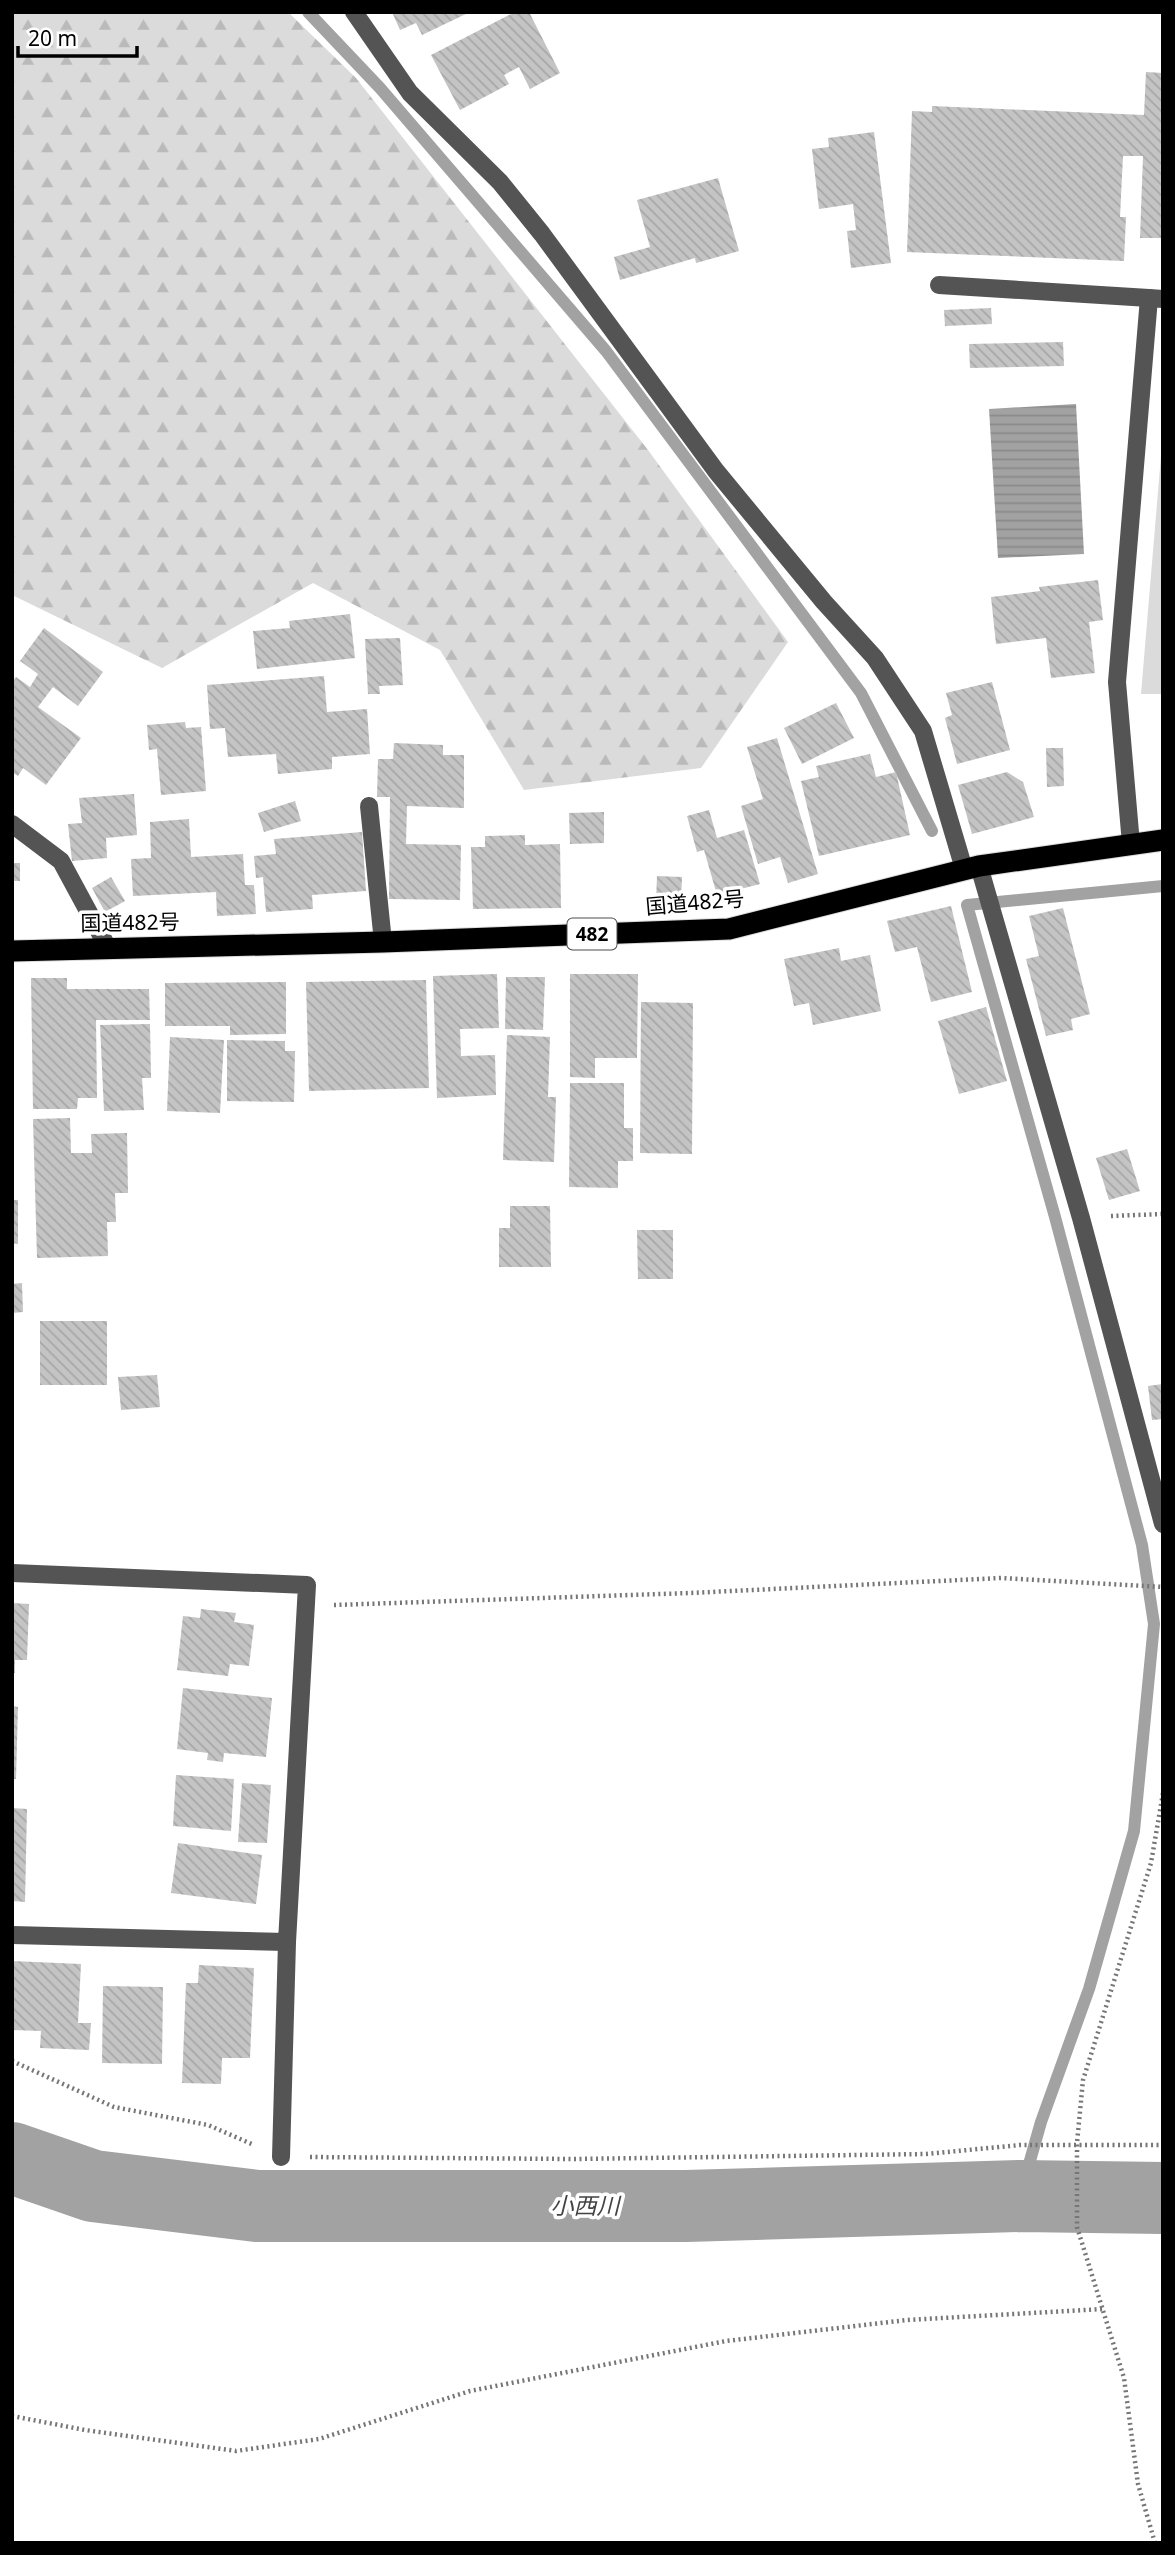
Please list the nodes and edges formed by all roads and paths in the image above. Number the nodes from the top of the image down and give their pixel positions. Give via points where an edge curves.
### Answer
1 (354, 12) edge
2 (939, 285) dead end
3 (1156, 298) edge
4 (369, 806) dead end
5 (12, 824) edge
6 (1163, 840) edge
7 (1131, 844) junction
8 (971, 868) junction
9 (383, 942) junction
10 (108, 948) junction
11 (12, 951) edge
12 (1163, 1214) edge
13 (1081, 1217) junction
14 (1163, 1524) edge
15 (12, 1573) edge
16 (1163, 1587) edge
17 (306, 1606) junction
18 (1163, 1793) edge
19 (12, 1935) edge
20 (287, 1942) junction
21 (12, 2060) edge
22 (1077, 2143) junction
23 (1163, 2145) edge
24 (281, 2157) junction
25 (1103, 2309) junction
26 (12, 2416) edge
27 (1155, 2543) edge

1 - 8 street via 410,93 500,182 716,471 875,658 923,731
2 - 3 street
3 - 7 street via 1117,682
4 - 9 street
5 - 10 street via 61,861
6 - 7 highway, 国道482号 / 482
7 - 8 highway, 国道482号 / 482
8 - 9 highway, 国道482号 / 482 via 729,929
8 - 13 street
9 - 10 highway, 国道482号 / 482
10 - 11 highway, 国道482号 / 482
12 - 13 path
13 - 14 street
15 - 17 street via 307,1585
16 - 17 path via 1001,1578
17 - 20 street
18 - 22 path via 1151,1864 1083,2080
19 - 20 street
20 - 24 street
21 - 24 path via 114,2107 208,2125
22 - 23 path
22 - 24 path via 913,2155
22 - 25 path via 1077,2227
25 - 26 path via 907,2320 726,2342 470,2391 319,2439 236,2451
25 - 27 path via 1124,2378 1138,2484

